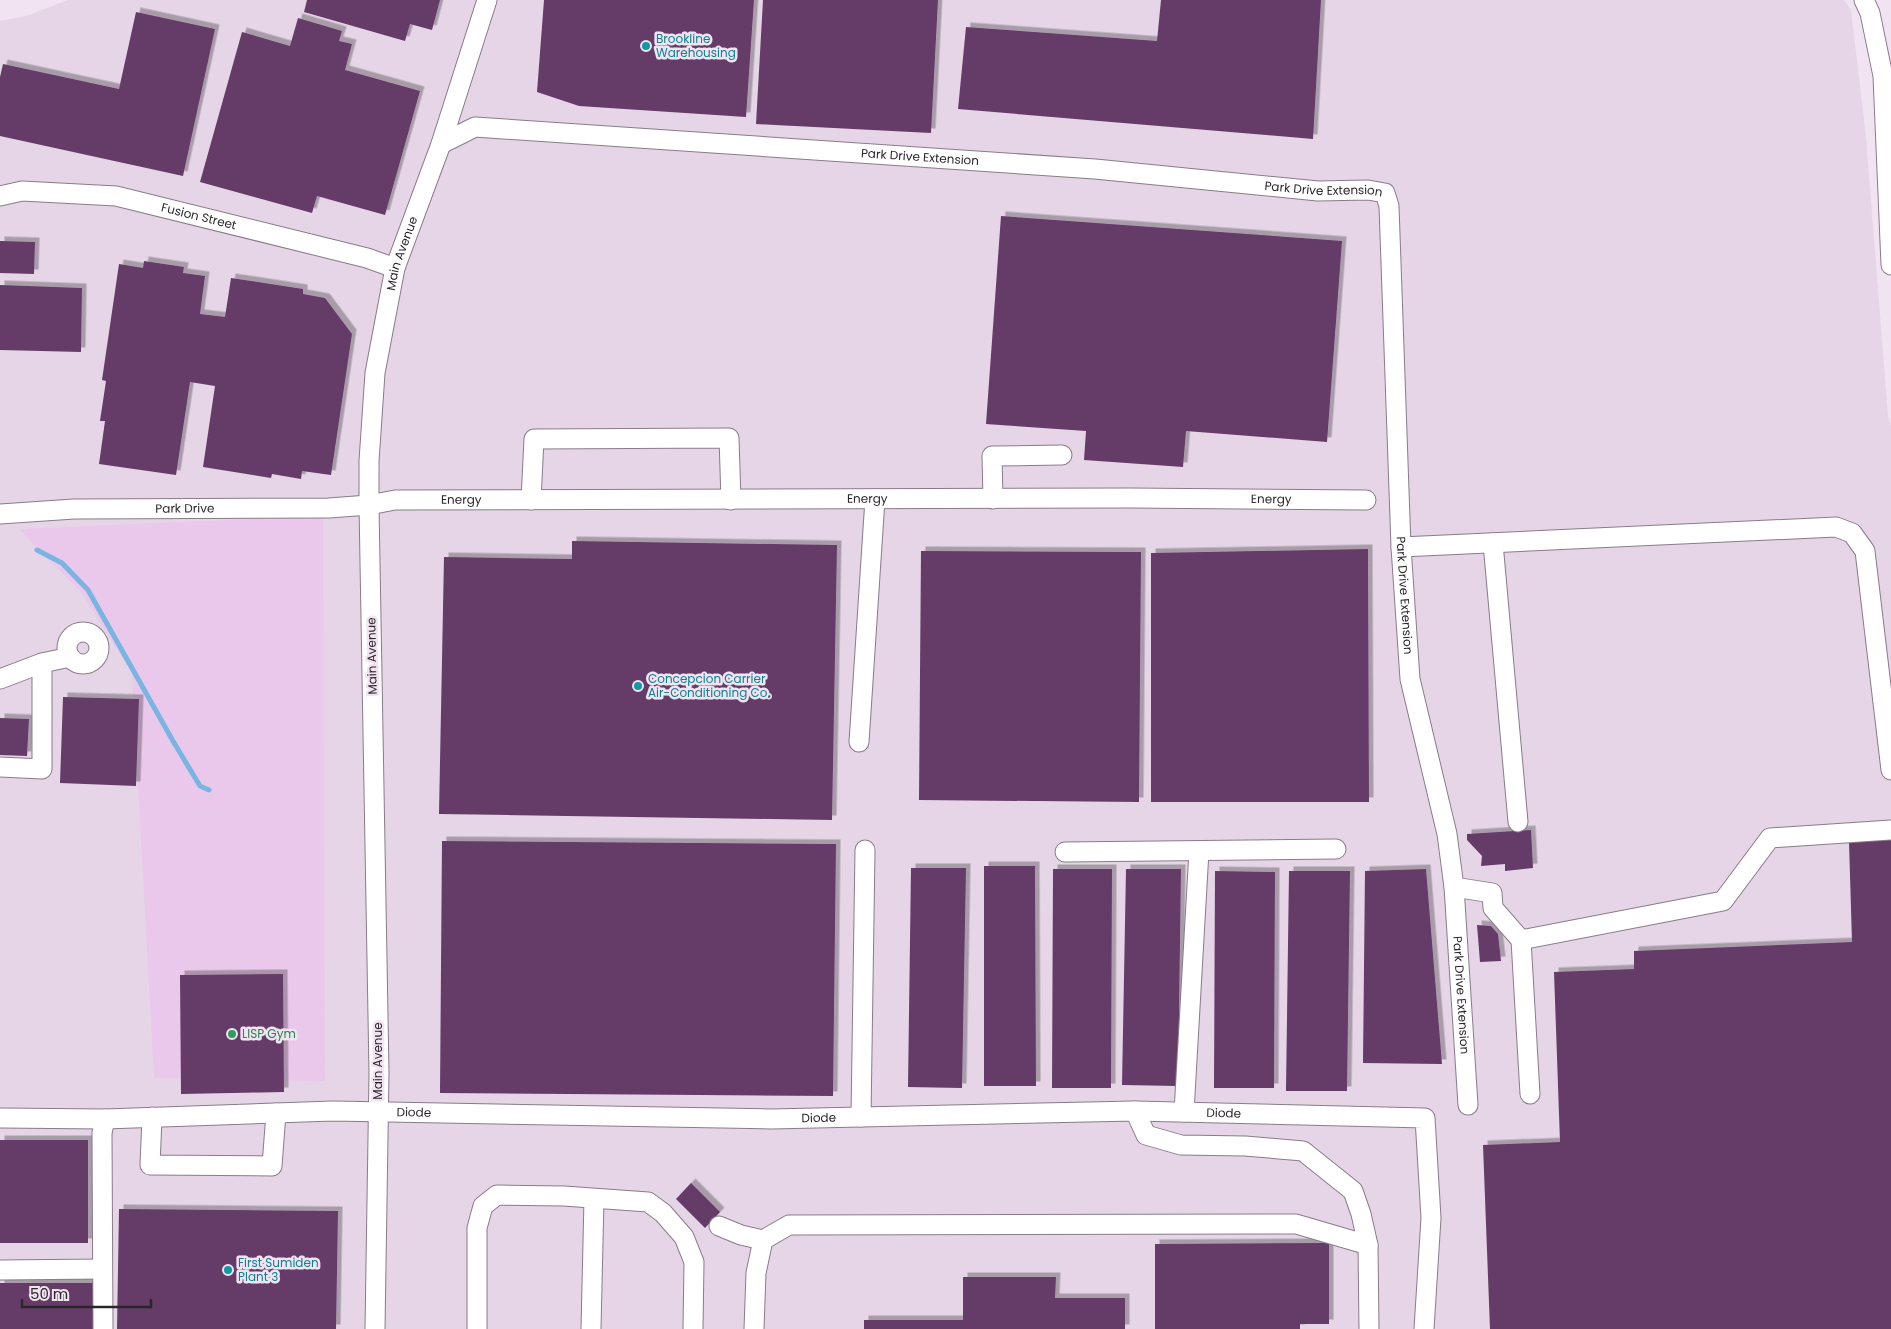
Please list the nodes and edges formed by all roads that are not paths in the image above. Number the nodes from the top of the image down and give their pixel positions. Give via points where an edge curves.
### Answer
1 (487, 0) edge
2 (1864, 0) edge
3 (441, 144) junction
4 (0, 196) edge
5 (1891, 265) edge
6 (395, 268) junction
7 (1062, 455) dead end
8 (875, 499) junction
9 (993, 499) junction
10 (530, 500) junction
11 (731, 500) junction
12 (1366, 500) dead end
13 (369, 506) junction
14 (0, 514) edge
15 (1493, 543) junction
16 (1401, 547) junction
17 (70, 657) dead end
18 (42, 663) junction
19 (0, 679) edge
20 (859, 742) dead end
21 (1891, 762) edge
22 (0, 767) edge
23 (1518, 822) dead end
24 (1891, 830) edge
25 (1336, 849) dead end
26 (865, 850) dead end
27 (1198, 851) junction
28 (1065, 852) dead end
29 (1454, 888) junction
30 (1521, 940) junction
31 (1530, 1094) dead end
32 (1468, 1105) dead end
33 (1135, 1111) junction
34 (276, 1112) junction
35 (378, 1112) junction
36 (1184, 1112) junction
37 (152, 1117) junction
38 (860, 1117) junction
39 (0, 1118) edge
40 (104, 1119) junction
41 (594, 1199) junction
42 (719, 1226) dead end
43 (763, 1240) junction
44 (1368, 1245) junction
45 (102, 1269) junction
46 (0, 1270) edge
47 (103, 1329) edge
48 (375, 1329) edge
49 (476, 1329) edge
50 (591, 1329) edge
51 (694, 1329) edge
52 (754, 1329) edge
53 (1369, 1329) edge
54 (1424, 1329) edge

1 - 3 street, Main Avenue
2 - 5 street via 1883,76
3 - 6 street, Main Avenue
3 - 16 street, Park Drive Extension via 475,127 1095,169 1318,191 1368,190 1384,193 1389,206
4 - 6 street, Fusion Street via 22,191 116,196 367,258
6 - 13 street, Main Avenue via 375,373
7 - 9 street via 992,456
8 - 9 street, Energy
8 - 11 street, Energy
8 - 20 street
9 - 12 street, Energy
10 - 11 street, Energy
10 - 11 street via 534,439 729,438
10 - 13 street, Energy via 395,500
13 - 14 street, Park Drive via 74,509
13 - 35 street, Main Avenue
15 - 16 street
15 - 21 street via 1836,528 1852,533 1864,551
15 - 23 street
16 - 29 street, Park Drive Extension via 1410,679 1447,834
17 - 18 street
18 - 19 street
18 - 22 street via 42,769
24 - 30 street via 1770,838 1723,901
25 - 27 street
26 - 38 street
27 - 28 street
27 - 36 street
29 - 30 street via 1492,893 1493,908
29 - 32 street, Park Drive Extension
30 - 31 street
33 - 36 street, Diode
33 - 38 street, Diode
33 - 44 street via 1146,1136 1181,1145 1303,1151 1353,1190
34 - 35 street, Diode
34 - 37 street, Diode
34 - 37 street via 272,1166 150,1165
35 - 38 street, Diode via 771,1119
35 - 48 street, Main Avenue
36 - 54 street, Diode via 1425,1118 1431,1218
37 - 40 street, Diode
39 - 40 street, Diode
40 - 45 street
41 - 49 street via 497,1195 482,1206 477,1228
41 - 50 street
41 - 51 street via 648,1202 663,1213 684,1237 694,1262
42 - 43 street
43 - 44 street via 789,1225 1296,1224
43 - 52 street via 756,1273
44 - 53 street
45 - 46 street
45 - 47 street

